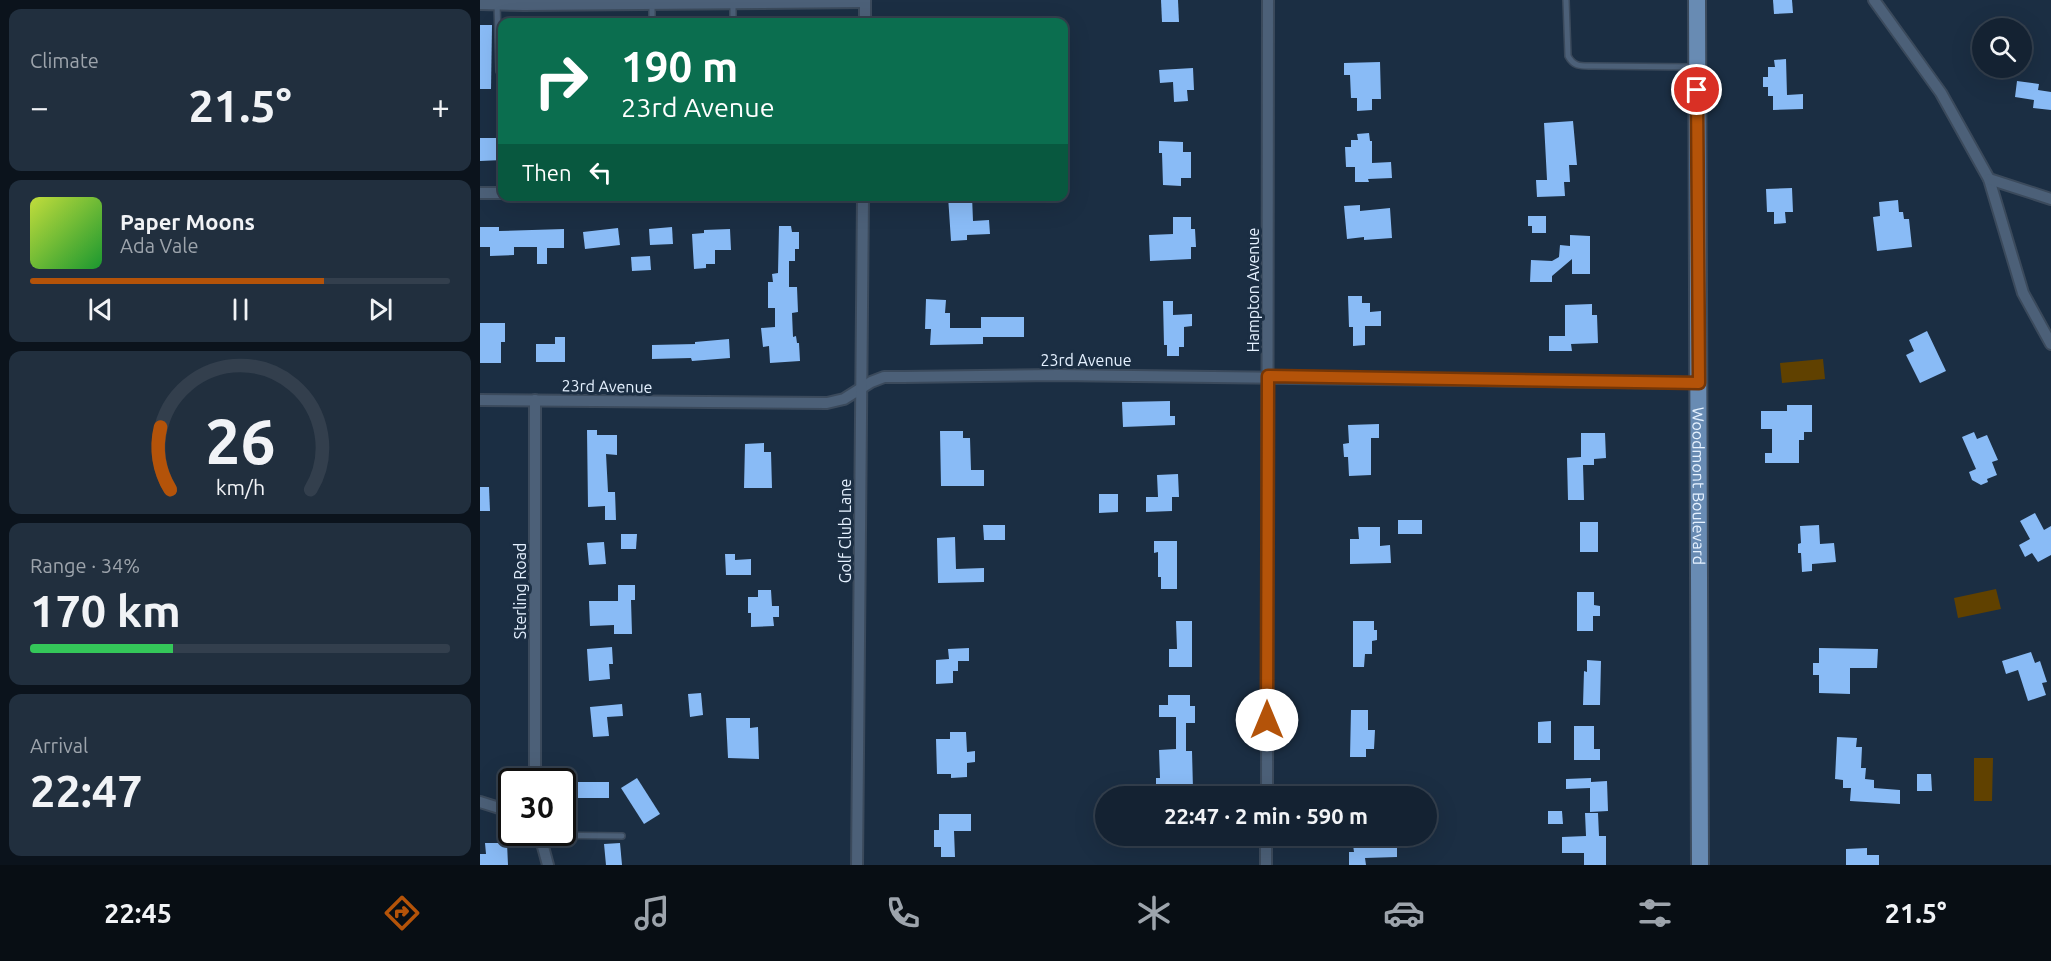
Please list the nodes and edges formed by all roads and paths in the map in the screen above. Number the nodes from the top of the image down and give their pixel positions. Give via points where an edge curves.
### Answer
1 (1268, 0) edge
2 (1566, 0) edge
3 (1697, 0) edge
4 (1874, 0) edge
5 (865, 1) edge
6 (480, 4) edge
7 (497, 4) junction
8 (652, 4) junction
9 (733, 4) junction
10 (652, 18) edge
11 (733, 18) edge
12 (865, 18) edge
13 (498, 38) edge
14 (1697, 67) junction
15 (1989, 179) junction
16 (480, 193) edge
17 (498, 193) edge
18 (2051, 199) edge
19 (863, 201) edge
20 (2051, 344) edge
21 (1268, 376) junction
22 (1699, 383) junction
23 (860, 389) junction
24 (480, 400) edge
25 (535, 400) junction
26 (536, 768) edge
27 (1267, 786) edge
28 (480, 802) edge
29 (498, 808) edge
30 (576, 835) edge
31 (622, 836) dead end
32 (542, 846) edge
33 (1266, 846) edge
34 (548, 865) edge
35 (857, 865) edge
36 (1266, 865) edge
37 (1700, 865) edge

1 - 21 street, Hampton Avenue
2 - 14 lane via 1571,63
3 - 14 main road, Woodmont Boulevard
4 - 15 street via 1941,93
5 - 9 street
5 - 12 street
6 - 7 street
7 - 8 street
7 - 13 lane
8 - 9 street
8 - 10 lane
9 - 11 lane
14 - 22 main road, Woodmont Boulevard
15 - 18 street
15 - 20 street via 2023,293
16 - 17 street
19 - 23 street, Golf Club Lane
21 - 22 street, 23rd Avenue
21 - 23 street, 23rd Avenue via 884,377
21 - 27 street, Hampton Avenue
22 - 37 main road, Woodmont Boulevard
23 - 25 street, 23rd Avenue via 827,403
23 - 35 street, Golf Club Lane
24 - 25 street, 23rd Avenue
25 - 26 street, Sterling Road
28 - 29 street
30 - 31 lane
32 - 34 street
33 - 36 street

